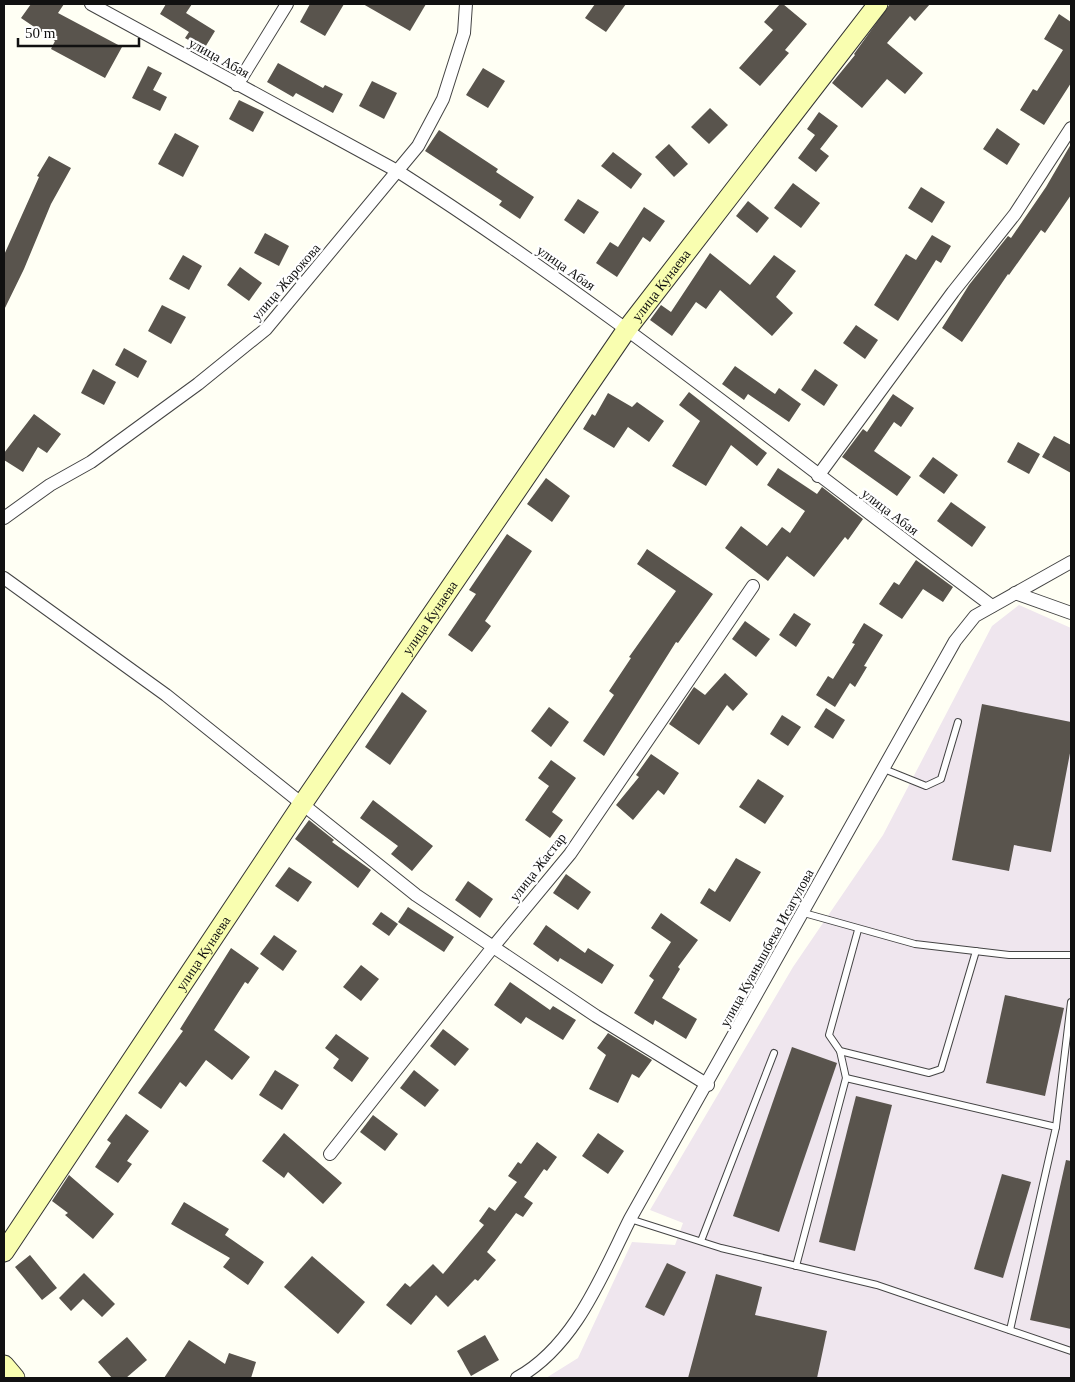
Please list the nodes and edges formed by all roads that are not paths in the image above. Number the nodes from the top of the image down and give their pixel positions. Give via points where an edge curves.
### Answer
1 (91, 4) edge
2 (287, 4) edge
3 (466, 4) edge
4 (878, 4) edge
5 (236, 85) junction
6 (1071, 128) edge
7 (398, 172) junction
8 (627, 329) junction
9 (818, 476) junction
10 (4, 518) edge
11 (1071, 562) edge
12 (4, 578) edge
13 (753, 586) dead end
14 (1015, 593) junction
15 (992, 606) junction
16 (1071, 613) edge
17 (958, 722) dead end
18 (884, 769) junction
19 (303, 803) junction
20 (804, 913) junction
21 (858, 930) junction
22 (493, 947) junction
23 (976, 951) junction
24 (1071, 955) edge
25 (1071, 1002) edge
26 (840, 1051) junction
27 (774, 1053) dead end
28 (846, 1078) junction
29 (708, 1085) junction
30 (1056, 1127) junction
31 (330, 1154) dead end
32 (630, 1219) junction
33 (701, 1241) junction
34 (4, 1253) edge
35 (796, 1266) junction
36 (1010, 1330) junction
37 (1071, 1351) edge
38 (517, 1378) edge

1 - 5 street, улица Абая
2 - 5 street
3 - 7 street, улица Жарокова via 464,32 443,99 418,146
4 - 8 main road, улица Кунаева
5 - 7 street, улица Абая
6 - 9 street via 1015,214 953,292
7 - 8 street, улица Абая
7 - 10 street, улица Жарокова via 266,329 198,384 91,462
8 - 9 street, улица Абая
8 - 19 main road, улица Кунаева
9 - 15 street, улица Абая
11 - 14 street, улица Куанышбека Исагулова
12 - 19 street via 166,695
13 - 22 street, улица Жастар via 570,854
14 - 15 street, улица Куанышбека Исагулова
14 - 16 street
15 - 18 street, улица Куанышбека Исагулова via 975,616 956,641
17 - 18 lane via 941,780 926,786
18 - 20 street, улица Куанышбека Исагулова
19 - 22 street via 416,895
19 - 34 main road, улица Кунаева
20 - 21 lane
20 - 29 street, улица Куанышбека Исагулова
21 - 23 lane via 915,944
21 - 26 lane via 829,1035
22 - 29 street
22 - 31 street, улица Жастар
23 - 24 lane via 1009,956
23 - 26 lane via 941,1069 929,1073
25 - 30 lane
26 - 28 lane
27 - 33 lane
28 - 30 lane
28 - 35 lane
29 - 32 street, улица Куанышбека Исагулова
30 - 36 lane
32 - 33 lane
32 - 38 street, улица Куанышбека Исагулова via 588,1302 572,1326 550,1353
33 - 35 lane
35 - 36 lane via 877,1285
36 - 37 lane

